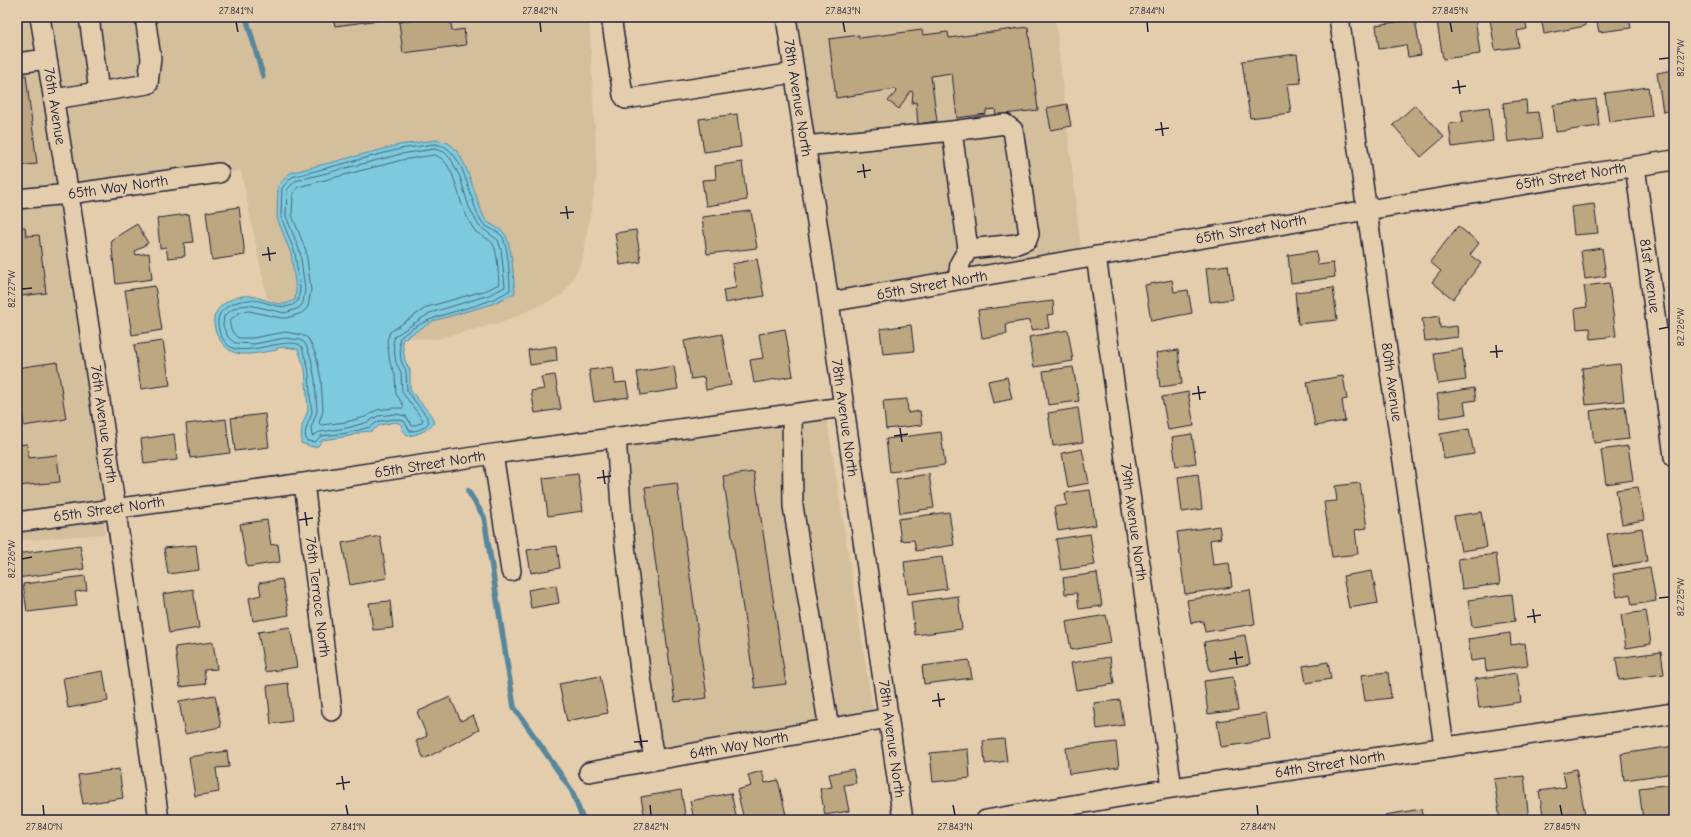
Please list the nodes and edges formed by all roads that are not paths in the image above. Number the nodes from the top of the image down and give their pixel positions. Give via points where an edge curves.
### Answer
1 (40, 17) edge
2 (88, 17) edge
3 (145, 17) edge
4 (611, 17) edge
5 (786, 17) edge
6 (1339, 17) edge
7 (47, 59) junction
8 (17, 63) edge
9 (794, 73) junction
10 (99, 92) junction
11 (54, 99) junction
12 (952, 131) junction
13 (805, 146) junction
14 (1674, 160) edge
15 (1635, 166) junction
16 (219, 173) dead end
17 (69, 194) junction
18 (17, 199) edge
19 (1367, 210) junction
20 (968, 249) junction
21 (1096, 256) junction
22 (958, 280) junction
23 (829, 302) junction
24 (843, 407) junction
25 (792, 414) junction
26 (616, 437) junction
27 (493, 454) junction
28 (1674, 457) edge
29 (304, 483) junction
30 (116, 508) junction
31 (17, 522) edge
32 (511, 571) dead end
33 (332, 711) dead end
34 (1674, 713) edge
35 (888, 718) junction
36 (829, 728) junction
37 (1444, 746) junction
38 (654, 760) junction
39 (589, 772) dead end
40 (1172, 788) junction
41 (159, 820) edge
42 (903, 820) edge
43 (986, 820) edge

1 - 7 street, 76th Avenue
2 - 10 street
3 - 10 street via 151,58 148,84
4 - 9 street via 623,95 626,99
5 - 9 street, 78th Avenue North
6 - 19 street, 80th Avenue
7 - 8 street
7 - 11 street, 76th Avenue
9 - 13 street, 78th Avenue North
10 - 11 street
11 - 17 street, 76th Avenue
12 - 13 street
12 - 20 street
12 - 20 street via 1005,124 1013,130 1028,234 1027,240 1017,244
13 - 23 street, 78th Avenue North
14 - 15 street, 65th Street North
15 - 19 street, 65th Street North
15 - 28 street, 81st Avenue
16 - 17 street, 65th Way North
17 - 18 street, 65th Way North
17 - 30 street, 76th Avenue North
19 - 21 street, 65th Street North
19 - 37 street, 80th Avenue
20 - 22 street via 960,263
21 - 22 street, 65th Street North
21 - 40 street, 79th Avenue North
22 - 23 street, 65th Street North
23 - 24 street, 78th Avenue North
24 - 25 street, 65th Street North
24 - 35 street, 78th Avenue North
25 - 26 street, 65th Street North
25 - 36 street via 793,506
26 - 27 street, 65th Street North
26 - 38 street via 622,520 640,671
27 - 29 street, 65th Street North
27 - 32 street
29 - 30 street, 65th Street North
29 - 33 street, 76th Terrace North
30 - 31 street, 65th Street North
30 - 41 street, 76th Avenue North
34 - 37 street, 64th Street North
35 - 36 street, 64th Way North
35 - 42 street, 78th Avenue North
36 - 38 street, 64th Way North
37 - 40 street, 64th Street North
38 - 39 street, 64th Way North
40 - 43 street, 64th Street North

